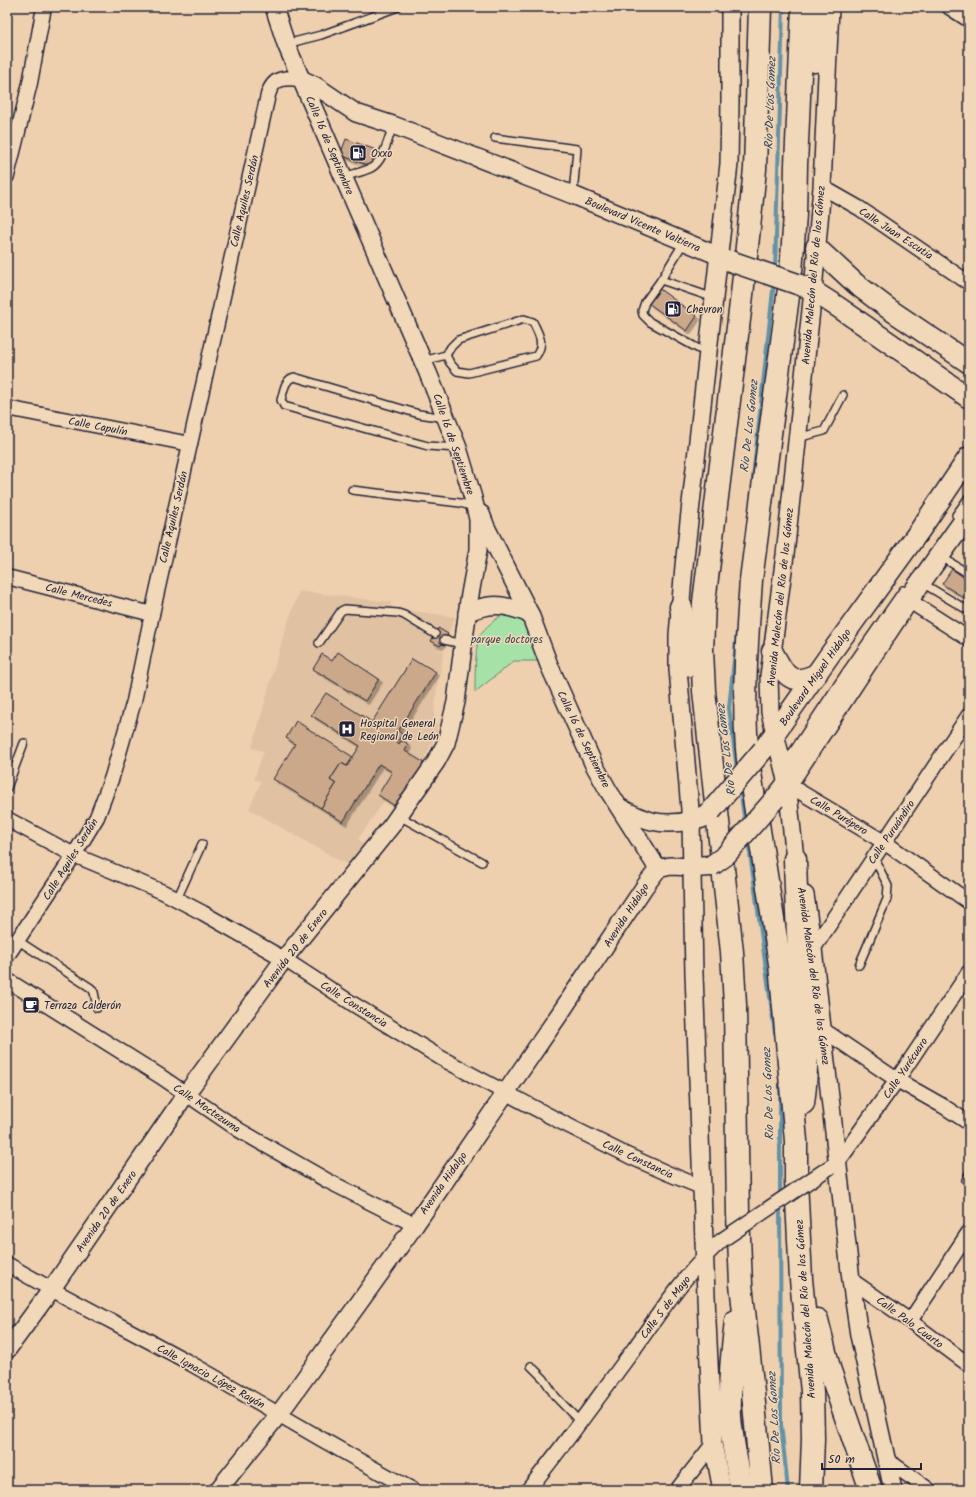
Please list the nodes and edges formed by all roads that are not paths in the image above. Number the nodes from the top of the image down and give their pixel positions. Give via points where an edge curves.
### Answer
1 (44, 7) edge
2 (274, 7) edge
3 (398, 7) edge
4 (730, 7) edge
5 (748, 7) edge
6 (760, 7) edge
7 (804, 7) edge
8 (820, 7) edge
9 (830, 7) edge
10 (949, 7) edge
11 (969, 20) edge
12 (286, 44) junction
13 (301, 79) junction
14 (758, 91) junction
15 (393, 125) junction
16 (495, 138) dead end
17 (9, 161) edge
18 (796, 165) junction
19 (7, 176) edge
20 (343, 177) junction
21 (822, 187) junction
22 (574, 195) junction
23 (684, 242) junction
24 (816, 247) junction
25 (725, 258) junction
26 (661, 280) junction
27 (969, 283) edge
28 (856, 284) junction
29 (809, 289) junction
30 (714, 298) junction
31 (838, 307) junction
32 (708, 354) junction
33 (446, 355) junction
34 (423, 361) junction
35 (969, 363) edge
36 (843, 395) dead end
37 (969, 398) edge
38 (7, 408) edge
39 (446, 418) junction
40 (797, 438) junction
41 (190, 444) junction
42 (458, 448) junction
43 (969, 458) edge
44 (969, 468) edge
45 (352, 490) dead end
46 (969, 497) edge
47 (475, 507) junction
48 (969, 514) edge
49 (951, 523) dead end
50 (939, 555) junction
51 (969, 574) edge
52 (7, 577) edge
53 (911, 590) junction
54 (681, 607) junction
55 (969, 611) edge
56 (467, 613) junction
57 (152, 614) junction
58 (530, 614) junction
59 (435, 634) dead end
60 (969, 639) edge
61 (444, 640) dead end
62 (319, 643) dead end
63 (463, 644) junction
64 (772, 651) junction
65 (817, 674) junction
66 (969, 715) edge
67 (772, 742) junction
68 (24, 743) dead end
69 (785, 776) junction
70 (7, 788) edge
71 (714, 805) junction
72 (619, 807) junction
73 (398, 816) junction
74 (7, 818) edge
75 (691, 821) junction
76 (884, 842) junction
77 (202, 844) dead end
78 (74, 855) junction
79 (873, 858) junction
80 (795, 859) junction
81 (482, 862) dead end
82 (702, 866) junction
83 (658, 869) junction
84 (177, 899) junction
85 (969, 902) edge
86 (18, 940) junction
87 (813, 949) junction
88 (7, 956) edge
89 (284, 960) junction
90 (859, 965) dead end
91 (969, 972) edge
92 (7, 980) edge
93 (97, 1008) dead end
94 (822, 1029) junction
95 (897, 1080) junction
96 (506, 1092) junction
97 (186, 1094) junction
98 (969, 1123) edge
99 (796, 1141) junction
100 (834, 1164) junction
101 (969, 1174) edge
102 (969, 1182) edge
103 (702, 1186) junction
104 (415, 1225) junction
105 (799, 1230) junction
106 (969, 1232) edge
107 (704, 1256) junction
108 (7, 1264) edge
109 (851, 1280) junction
110 (741, 1284) junction
111 (51, 1290) junction
112 (910, 1321) junction
113 (7, 1350) edge
114 (969, 1365) edge
115 (531, 1366) dead end
116 (279, 1414) junction
117 (580, 1422) junction
118 (713, 1444) junction
119 (887, 1460) junction
120 (218, 1490) edge
121 (414, 1490) edge
122 (528, 1490) edge
123 (677, 1490) edge
124 (722, 1490) edge
125 (742, 1490) edge
126 (762, 1490) edge
127 (811, 1490) edge
128 (871, 1490) edge
129 (894, 1490) edge
130 (929, 1490) edge

1 - 17 street via 30,83
2 - 12 street, Calle 16 de Septiembre
3 - 12 lane via 321,35
4 - 25 street
5 - 14 main road via 749,57
6 - 14 main road
7 - 18 main road, Avenida Malecón del Río de los Gómez
8 - 18 main road via 812,91
9 - 21 street, Avenida Malecón del Río de los Gómez
10 - 11 street
12 - 13 street, Calle 16 de Septiembre
13 - 15 street, Boulevard Vicente Valtierra via 356,113
13 - 20 street, Calle 16 de Septiembre
13 - 41 street, Calle Aquiles Serdán via 278,80 270,88
14 - 71 main road via 751,215 702,626 704,691
15 - 20 lane via 377,163 367,170
15 - 22 street, Boulevard Vicente Valtierra
16 - 22 lane via 577,149
17 - 19 street
18 - 99 main road, Avenida Malecón del Río de los Gómez via 791,273 751,580 745,731 780,964
20 - 34 street, Calle 16 de Septiembre
21 - 24 street, Avenida Malecón del Río de los Gómez
21 - 27 street, Calle Juan Escutia via 859,208
22 - 23 street, Boulevard Vicente Valtierra
23 - 25 street, Boulevard Vicente Valtierra
23 - 26 lane
24 - 28 main road
24 - 29 street, Avenida Malecón del Río de los Gómez
25 - 29 main road, Boulevard Vicente Valtierra, bridge
25 - 30 street
26 - 30 lane
26 - 32 lane via 644,302 643,315 650,322
28 - 31 main road via 841,293
28 - 35 main road
29 - 31 main road, Boulevard Vicente Valtierra
29 - 40 street, Avenida Malecón del Río de los Gómez
30 - 32 street
31 - 37 main road, Boulevard Vicente Valtierra
32 - 54 street
33 - 33 lane via 457,371 469,373 536,356 541,340 533,322 524,319 458,340
33 - 34 lane
34 - 39 street, Calle 16 de Septiembre
36 - 40 lane via 824,431
38 - 41 street, Calle Capulín
39 - 42 street, Calle 16 de Septiembre
39 - 42 lane via 419,414 294,377 287,382 281,400 284,406 428,446
40 - 64 street, Avenida Malecón del Río de los Gómez
41 - 57 street, Calle Aquiles Serdán
42 - 47 street, Calle 16 de Septiembre
43 - 65 main road, Boulevard Miguel Hidalgo
44 - 67 lane via 899,573
45 - 47 lane
46 - 49 lane
47 - 56 street, Avenida 20 de Enero via 479,530 478,550
47 - 58 street, Calle 16 de Septiembre via 480,511
48 - 50 main road
50 - 51 lane
50 - 53 main road
52 - 57 street, Calle Mercedes
53 - 55 lane
53 - 60 street
53 - 69 main road
54 - 71 main road via 701,752
54 - 75 street via 678,669
56 - 58 street via 484,606 497,605
56 - 63 street, Avenida 20 de Enero
57 - 78 street, Calle Aquiles Serdán via 134,701 112,777 97,817
58 - 72 street, Calle 16 de Septiembre via 549,665 593,763
59 - 62 lane via 404,614 345,609
61 - 63 lane
63 - 73 street, Avenida 20 de Enero via 456,702 446,743 436,762
64 - 65 main road via 789,677 795,680
64 - 67 street, Avenida Malecón del Río de los Gómez via 769,695
65 - 67 main road, Boulevard Miguel Hidalgo via 790,710
66 - 76 street, Calle Puruándiro
67 - 69 street, Avenida Malecón del Río de los Gómez
67 - 71 main road, Boulevard Miguel Hidalgo, bridge
68 - 70 lane
69 - 76 street, Calle Purépero
69 - 80 street, Avenida Malecón del Río de los Gómez
69 - 82 main road, bridge via 775,799 725,856
71 - 75 main road, Boulevard Miguel Hidalgo via 703,818
71 - 110 main road via 732,952 735,1005
72 - 75 street, Boulevard Miguel Hidalgo via 659,824
72 - 83 street, Calle 16 de Septiembre
73 - 81 lane
73 - 89 street, Avenida 20 de Enero
74 - 78 street, Calle Constancia
75 - 82 street
76 - 79 street, Calle Puruándiro
76 - 85 street, Calle Purépero
77 - 84 lane
78 - 84 street, Calle Constancia
78 - 86 street, Calle Aquiles Serdán
79 - 87 street, Calle Puruándiro
79 - 90 lane via 888,886 887,899
80 - 87 street, Avenida Malecón del Río de los Gómez
80 - 99 main road via 806,1060 805,1086
82 - 83 street via 670,866
82 - 103 street via 694,974
83 - 96 street, Avenida Hidalgo
84 - 89 street, Calle Constancia
86 - 88 street, Calle Aquiles Serdán
86 - 93 lane via 92,988
87 - 94 street, Avenida Malecón del Río de los Gómez
89 - 96 street, Calle Constancia via 441,1058
89 - 97 street, Avenida 20 de Enero
91 - 95 street, Calle Yurécuaro
92 - 97 street, Calle Moctezuma
94 - 95 street
94 - 100 street, Avenida Malecón del Río de los Gómez
95 - 98 street
95 - 100 street, Calle Yurécuaro
96 - 103 street, Calle Constancia via 629,1156 667,1174
96 - 104 street, Avenida Hidalgo
97 - 104 street, Calle Moctezuma via 239,1130 328,1181
97 - 111 street, Avenida 20 de Enero
99 - 105 main road, Avenida Malecón del Río de los Gómez
100 - 107 street, Calle 5 de Mayo, bridge via 722,1240
100 - 109 street, Avenida Malecón del Río de los Gómez
101 - 102 lane via 966,1180
103 - 107 street
104 - 116 street, Avenida Hidalgo
105 - 127 main road, Avenida Malecón del Río de los Gómez via 812,1392
105 - 128 main road via 821,1340
106 - 112 street
107 - 117 street, Calle 5 de Mayo
107 - 118 street
108 - 111 street, Calle Ignacio López Rayón
109 - 112 street, Calle Palo Cuarto
109 - 119 street, Avenida Malecón del Río de los Gómez via 859,1335
110 - 125 main road via 734,1336 730,1400 733,1441
110 - 126 main road
111 - 113 street, Avenida 20 de Enero
111 - 116 street, Calle Ignacio López Rayón via 186,1361
112 - 114 street, Calle Palo Cuarto
115 - 117 lane
116 - 120 street, Avenida Hidalgo
116 - 121 street, Calle Ignacio López Rayón
117 - 122 street, Calle 5 de Mayo
118 - 123 street
118 - 124 street
119 - 129 street, Avenida Malecón del Río de los Gómez
119 - 130 street

